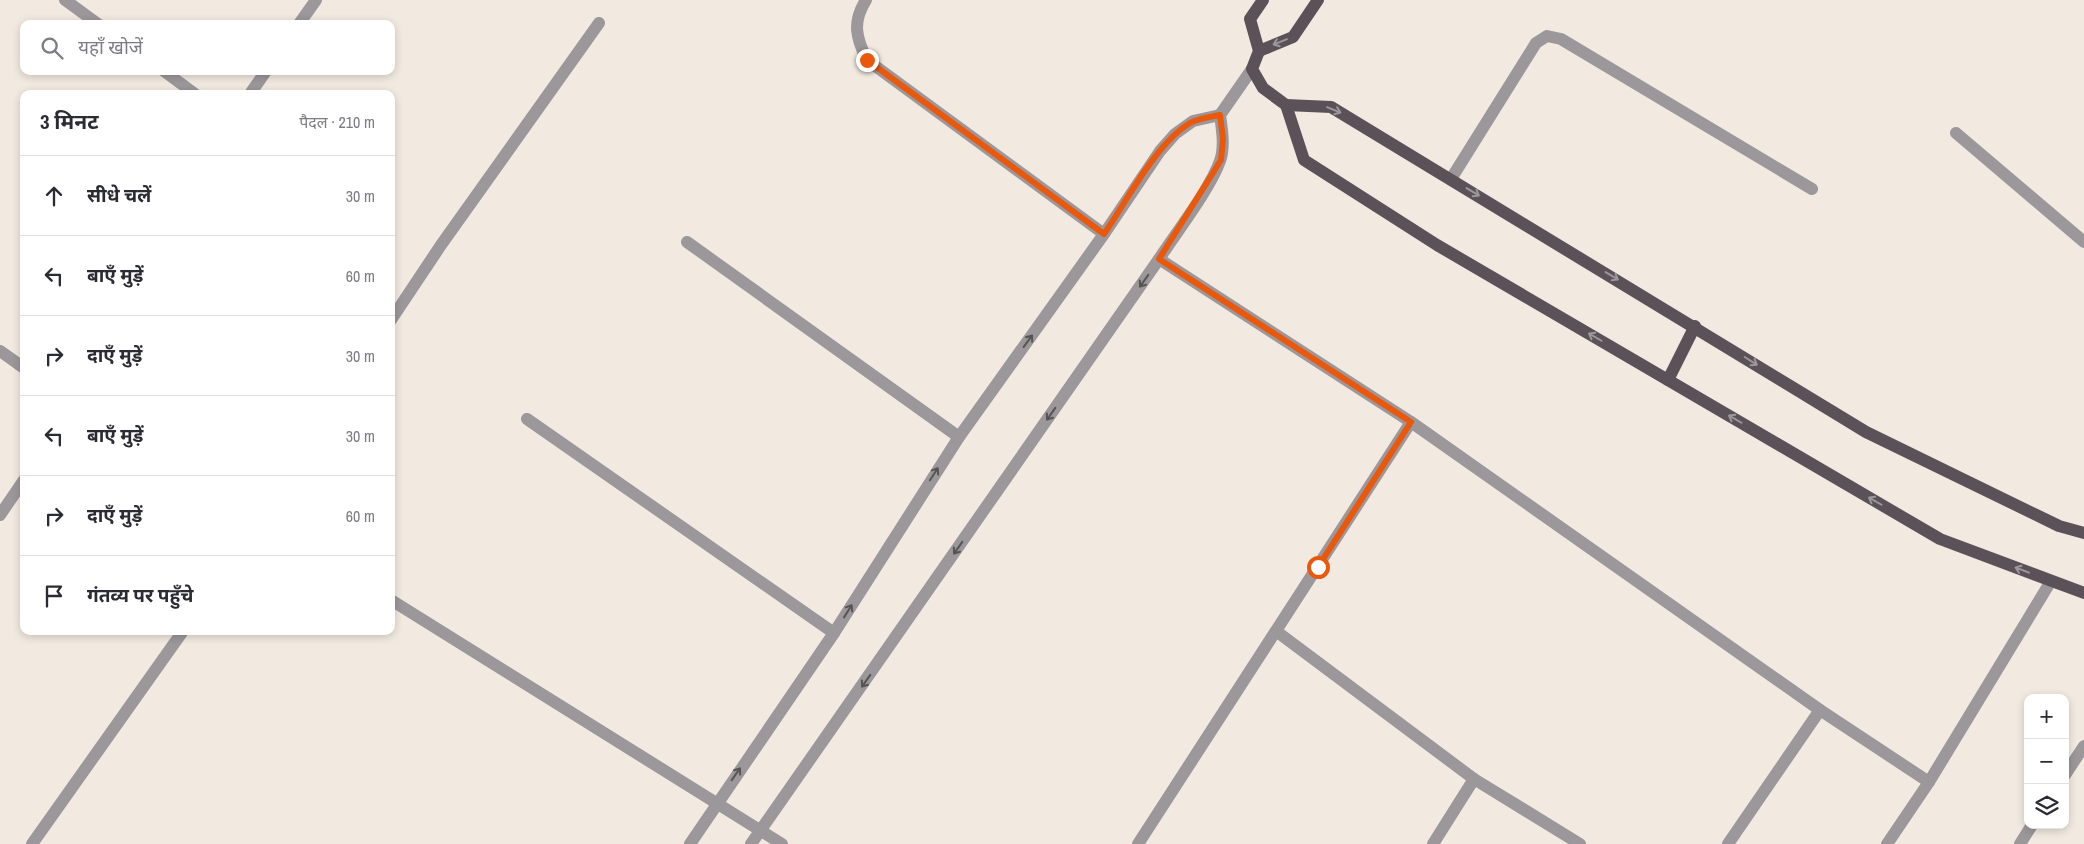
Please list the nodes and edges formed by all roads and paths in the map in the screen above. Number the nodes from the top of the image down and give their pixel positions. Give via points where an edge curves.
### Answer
1 (66, 0) edge
2 (316, 0) edge
3 (866, 0) edge
4 (1263, 0) edge
5 (1318, 0) edge
6 (93, 20) edge
7 (302, 20) edge
8 (599, 23) dead end
9 (1259, 51) junction
10 (1252, 69) junction
11 (169, 75) edge
12 (263, 75) edge
13 (190, 90) edge
14 (253, 90) edge
15 (1286, 105) junction
16 (1220, 115) junction
17 (1956, 132) dead end
18 (1450, 179) junction
19 (1812, 189) dead end
20 (1104, 234) junction
21 (686, 242) dead end
22 (2084, 242) edge
23 (1159, 259) junction
24 (395, 314) edge
25 (1695, 326) junction
26 (0, 351) edge
27 (20, 365) edge
28 (1668, 380) junction
29 (527, 419) dead end
30 (1411, 422) junction
31 (959, 437) junction
32 (20, 486) edge
33 (0, 515) edge
34 (2084, 533) edge
35 (2051, 581) junction
36 (2084, 593) edge
37 (395, 602) edge
38 (1276, 631) junction
39 (834, 633) junction
40 (180, 635) edge
41 (1820, 710) junction
42 (2084, 746) edge
43 (2069, 769) edge
44 (1474, 779) junction
45 (1929, 782) junction
46 (717, 802) junction
47 (2029, 829) edge
48 (761, 830) junction
49 (32, 844) edge
50 (690, 844) edge
51 (751, 844) edge
52 (782, 844) edge
53 (1138, 844) edge
54 (1434, 844) edge
55 (1580, 844) edge
56 (1728, 844) edge
57 (1887, 844) edge
58 (2020, 844) edge

1 - 6 street
2 - 7 street
3 - 20 street via 856,27 858,42 867,60
4 - 9 main road via 1250,19
5 -> 9 main road via 1293,37
8 - 24 street
9 - 10 main road
10 - 15 main road via 1263,88
10 - 16 street
11 - 13 street
12 - 14 street
15 -> 18 main road via 1331,107
28 -> 15 main road via 1437,245 1304,160
16 - 20 street via 1192,121 1175,134
16 - 23 street via 1221,160
17 - 22 street
18 - 19 street via 1536,43 1547,36 1561,40
18 -> 25 main road
31 -> 20 street
21 - 31 street
23 - 30 street
23 -> 48 street
25 - 28 main road
25 -> 34 main road via 1866,432 2059,526
26 - 27 street
35 -> 28 main road via 1940,539
29 - 39 street
30 - 38 street
30 - 41 street
39 -> 31 street
32 - 33 street
35 - 36 main road
35 - 45 street
37 - 46 street
38 - 44 street
38 - 53 street
46 -> 39 street
40 - 49 street
41 - 45 street
41 - 56 street
42 - 43 street
44 - 54 street
44 - 55 street
45 - 57 street
46 - 48 street
46 - 50 street
47 - 58 street
48 - 51 street
48 - 52 street

